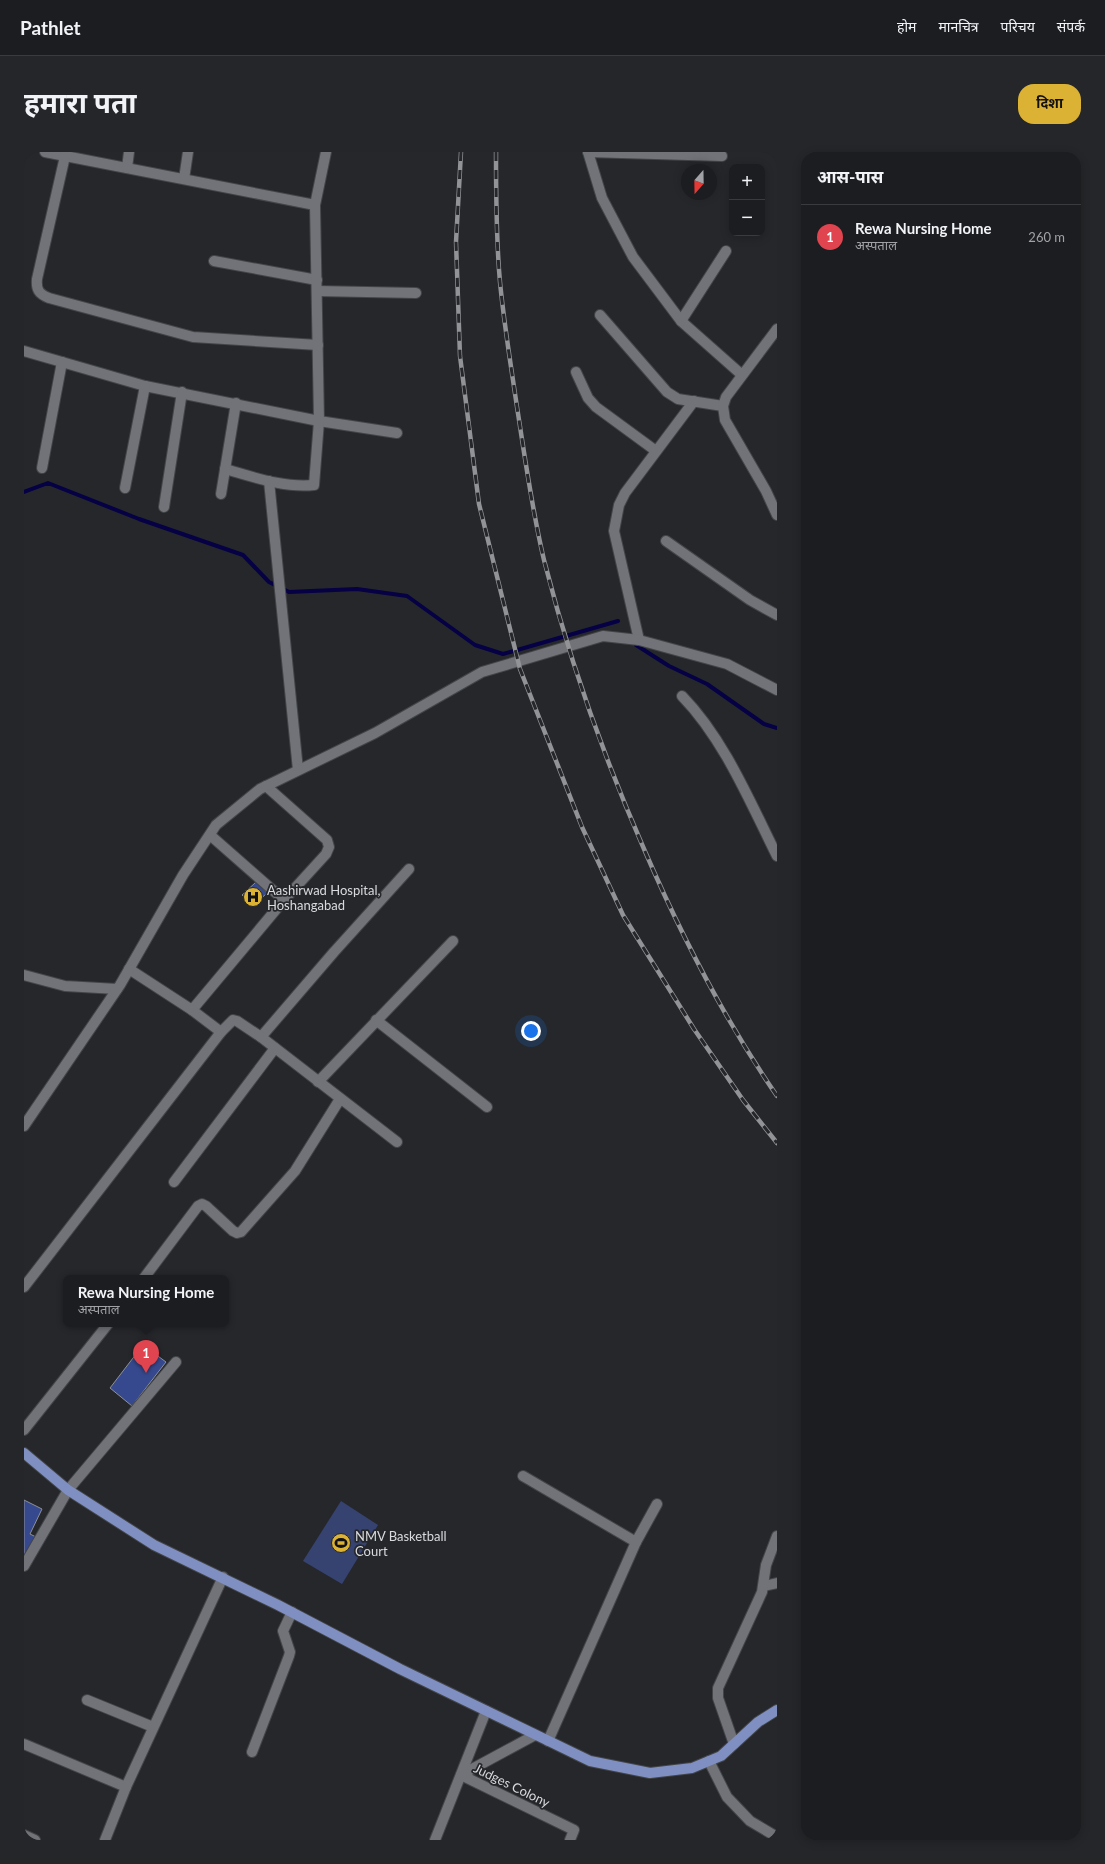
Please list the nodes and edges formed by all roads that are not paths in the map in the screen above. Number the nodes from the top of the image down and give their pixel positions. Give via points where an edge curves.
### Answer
1 (45, 152) edge
2 (129, 152) edge
3 (188, 152) edge
4 (326, 152) edge
5 (588, 152) edge
6 (668, 153) edge
7 (65, 154) edge
8 (722, 156) dead end
9 (126, 168) junction
10 (184, 179) junction
11 (315, 205) junction
12 (726, 251) dead end
13 (214, 261) dead end
14 (317, 280) junction
15 (317, 291) junction
16 (416, 294) dead end
17 (600, 315) dead end
18 (681, 321) junction
19 (777, 329) edge
20 (318, 345) junction
21 (24, 351) edge
22 (62, 362) junction
23 (576, 372) dead end
24 (742, 375) junction
25 (145, 386) junction
26 (182, 392) junction
27 (694, 401) junction
28 (236, 403) junction
29 (723, 406) junction
30 (319, 421) junction
31 (397, 433) dead end
32 (656, 452) junction
33 (42, 468) dead end
34 (225, 469) junction
35 (269, 481) junction
36 (126, 488) dead end
37 (221, 494) dead end
38 (164, 507) dead end
39 (777, 515) edge
40 (666, 541) dead end
41 (777, 615) edge
42 (639, 640) junction
43 (777, 690) edge
44 (682, 696) dead end
45 (298, 770) junction
46 (266, 786) junction
47 (210, 834) junction
48 (777, 856) edge
49 (409, 869) dead end
50 (284, 900) junction
51 (453, 941) dead end
52 (129, 969) junction
53 (24, 974) edge
54 (117, 989) junction
55 (192, 1010) junction
56 (376, 1020) junction
57 (221, 1032) junction
58 (261, 1037) junction
59 (275, 1048) junction
60 (318, 1082) junction
61 (340, 1099) junction
62 (487, 1107) dead end
63 (24, 1126) edge
64 (397, 1142) dead end
65 (174, 1182) dead end
66 (146, 1275) edge
67 (24, 1287) edge
68 (106, 1327) edge
69 (176, 1362) dead end
70 (24, 1430) edge
71 (24, 1453) edge
72 (523, 1476) dead end
73 (68, 1490) junction
74 (657, 1504) dead end
75 (777, 1536) edge
76 (636, 1542) junction
77 (24, 1566) edge
78 (222, 1577) junction
79 (777, 1583) edge
80 (764, 1586) junction
81 (292, 1612) junction
82 (87, 1700) dead end
83 (777, 1710) edge
84 (486, 1711) junction
85 (154, 1727) junction
86 (535, 1735) junction
87 (548, 1741) junction
88 (24, 1744) edge
89 (734, 1744) junction
90 (252, 1752) dead end
91 (709, 1761) junction
92 (461, 1775) junction
93 (126, 1787) junction
94 (24, 1835) edge
95 (777, 1837) edge
96 (35, 1840) edge
97 (105, 1840) edge
98 (435, 1840) edge
99 (570, 1840) edge

1 - 7 street
2 - 9 street
3 - 10 street
4 - 11 street
5 - 6 street
5 - 18 street via 602,198 633,257
6 - 8 street
7 - 9 street
7 - 20 street via 38,279 39,293 48,298 193,337
9 - 10 street
10 - 11 street
11 - 14 street
12 - 18 street
13 - 14 street
14 - 15 street
15 - 16 street
15 - 20 street
17 - 27 street via 667,392 678,398
18 - 24 street
19 - 24 street
20 - 30 street
21 - 22 street
22 - 25 street
22 - 33 street
23 - 32 street via 588,398 596,407
24 - 29 street via 726,397
25 - 26 street
25 - 36 street
26 - 28 street
26 - 38 street
27 - 29 street
27 - 32 street
28 - 30 street
28 - 34 street
29 - 39 street via 725,420 766,490
30 - 31 street
30 - 35 street via 314,485
32 - 42 street via 625,493 619,505 614,531
34 - 35 street
34 - 37 street
35 - 45 street
40 - 41 street via 750,600
42 - 43 street via 727,664
42 - 45 street via 603,636 482,672 375,733
44 - 48 street via 692,705 730,762
45 - 46 street
46 - 47 street via 216,825
46 - 50 street via 327,840 329,847 326,854
47 - 50 street
47 - 52 street via 183,875
49 - 58 street
50 - 55 street
51 - 56 street
52 - 54 street
52 - 55 street
53 - 54 street via 65,986
54 - 63 street
55 - 57 street
56 - 60 street
56 - 62 street
57 - 58 street via 233,1020
57 - 67 street
58 - 59 street
59 - 60 street
59 - 65 street
60 - 61 street
61 - 64 street
61 - 66 street via 295,1171 241,1232 233,1231 202,1204
68 - 70 street
69 - 73 street
71 - 73 main road
72 - 76 street
73 - 77 street
73 - 78 main road via 154,1545
74 - 76 street
75 - 80 street via 766,1565
76 - 87 street
78 - 81 main road
78 - 85 street
79 - 80 street
80 - 89 street via 718,1688 718,1698
81 - 84 main road
81 - 90 street via 283,1631 289,1656
82 - 85 street
83 - 89 main road via 758,1722
84 - 86 main road
84 - 92 street
85 - 93 street
86 - 87 main road
86 - 92 street, Judges Colony
87 - 91 main road via 590,1761 650,1773 692,1768
88 - 93 street
89 - 91 main road via 721,1756
91 - 95 street via 727,1797 750,1821
92 - 98 street
92 - 99 street, Judges Colony via 574,1830
93 - 97 street
94 - 96 street

